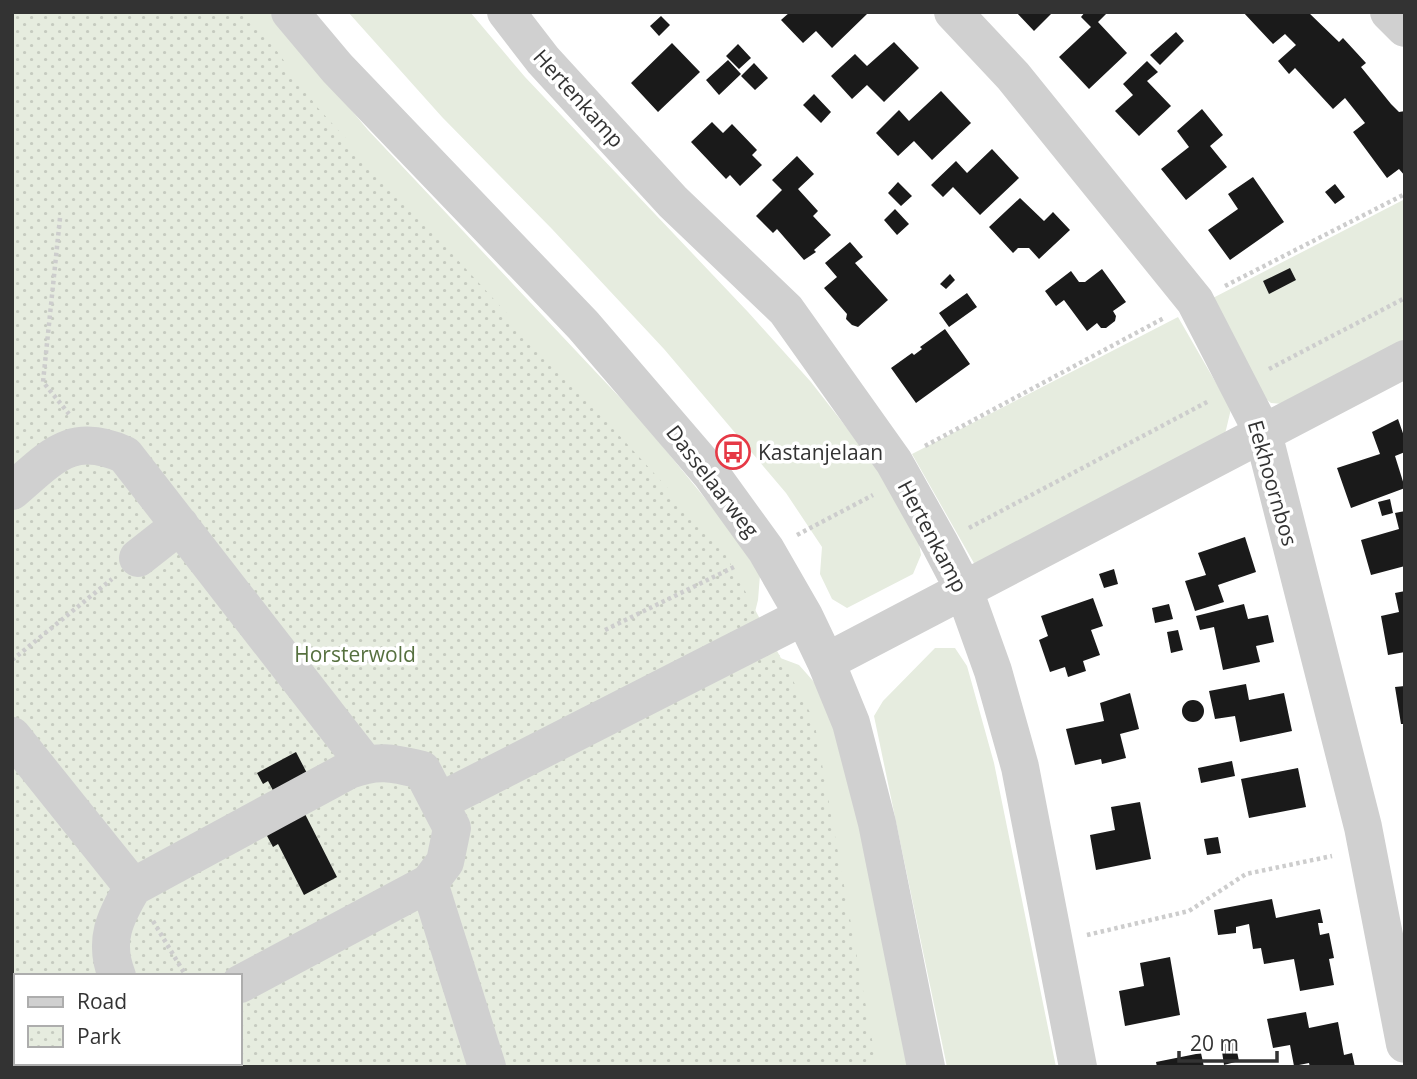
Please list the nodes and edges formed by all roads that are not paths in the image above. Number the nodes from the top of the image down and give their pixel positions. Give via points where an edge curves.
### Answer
1 (290, 12) edge
2 (506, 12) edge
3 (953, 12) edge
4 (1389, 12) edge
5 (1405, 28) edge
6 (1405, 359) edge
7 (1263, 432) junction
8 (12, 491) edge
9 (180, 526) junction
10 (138, 558) road end
11 (964, 590) junction
12 (804, 616) junction
13 (826, 662) junction
14 (12, 736) edge
15 (365, 764) junction
16 (439, 802) junction
17 (429, 883) junction
18 (133, 887) junction
19 (117, 974) edge
20 (242, 983) edge
21 (1405, 1044) edge
22 (487, 1067) edge
23 (926, 1067) edge
24 (1078, 1067) edge

1 - 12 street, Dasselaarweg via 337,68 583,325 712,474 766,550
2 - 11 street, Hertenkamp via 543,60 673,201 786,310 894,462
3 - 7 street, Eekhoornbos via 1013,76 1195,301
4 - 5 street
6 - 7 street
7 - 11 street
7 - 21 street, Eekhoornbos via 1366,848
8 - 9 street via 58,453 94,444 125,455
9 - 10 street
9 - 15 street
11 - 13 street
11 - 24 street, Hertenkamp via 1020,767
12 - 13 street, Dasselaarweg
12 - 16 street
13 - 23 street, Dasselaarweg via 851,723 877,823
14 - 18 street
15 - 16 street via 383,761 422,769
15 - 18 street
16 - 17 street via 452,828 445,862
17 - 20 street
17 - 22 street
18 - 19 street via 118,911 109,943

